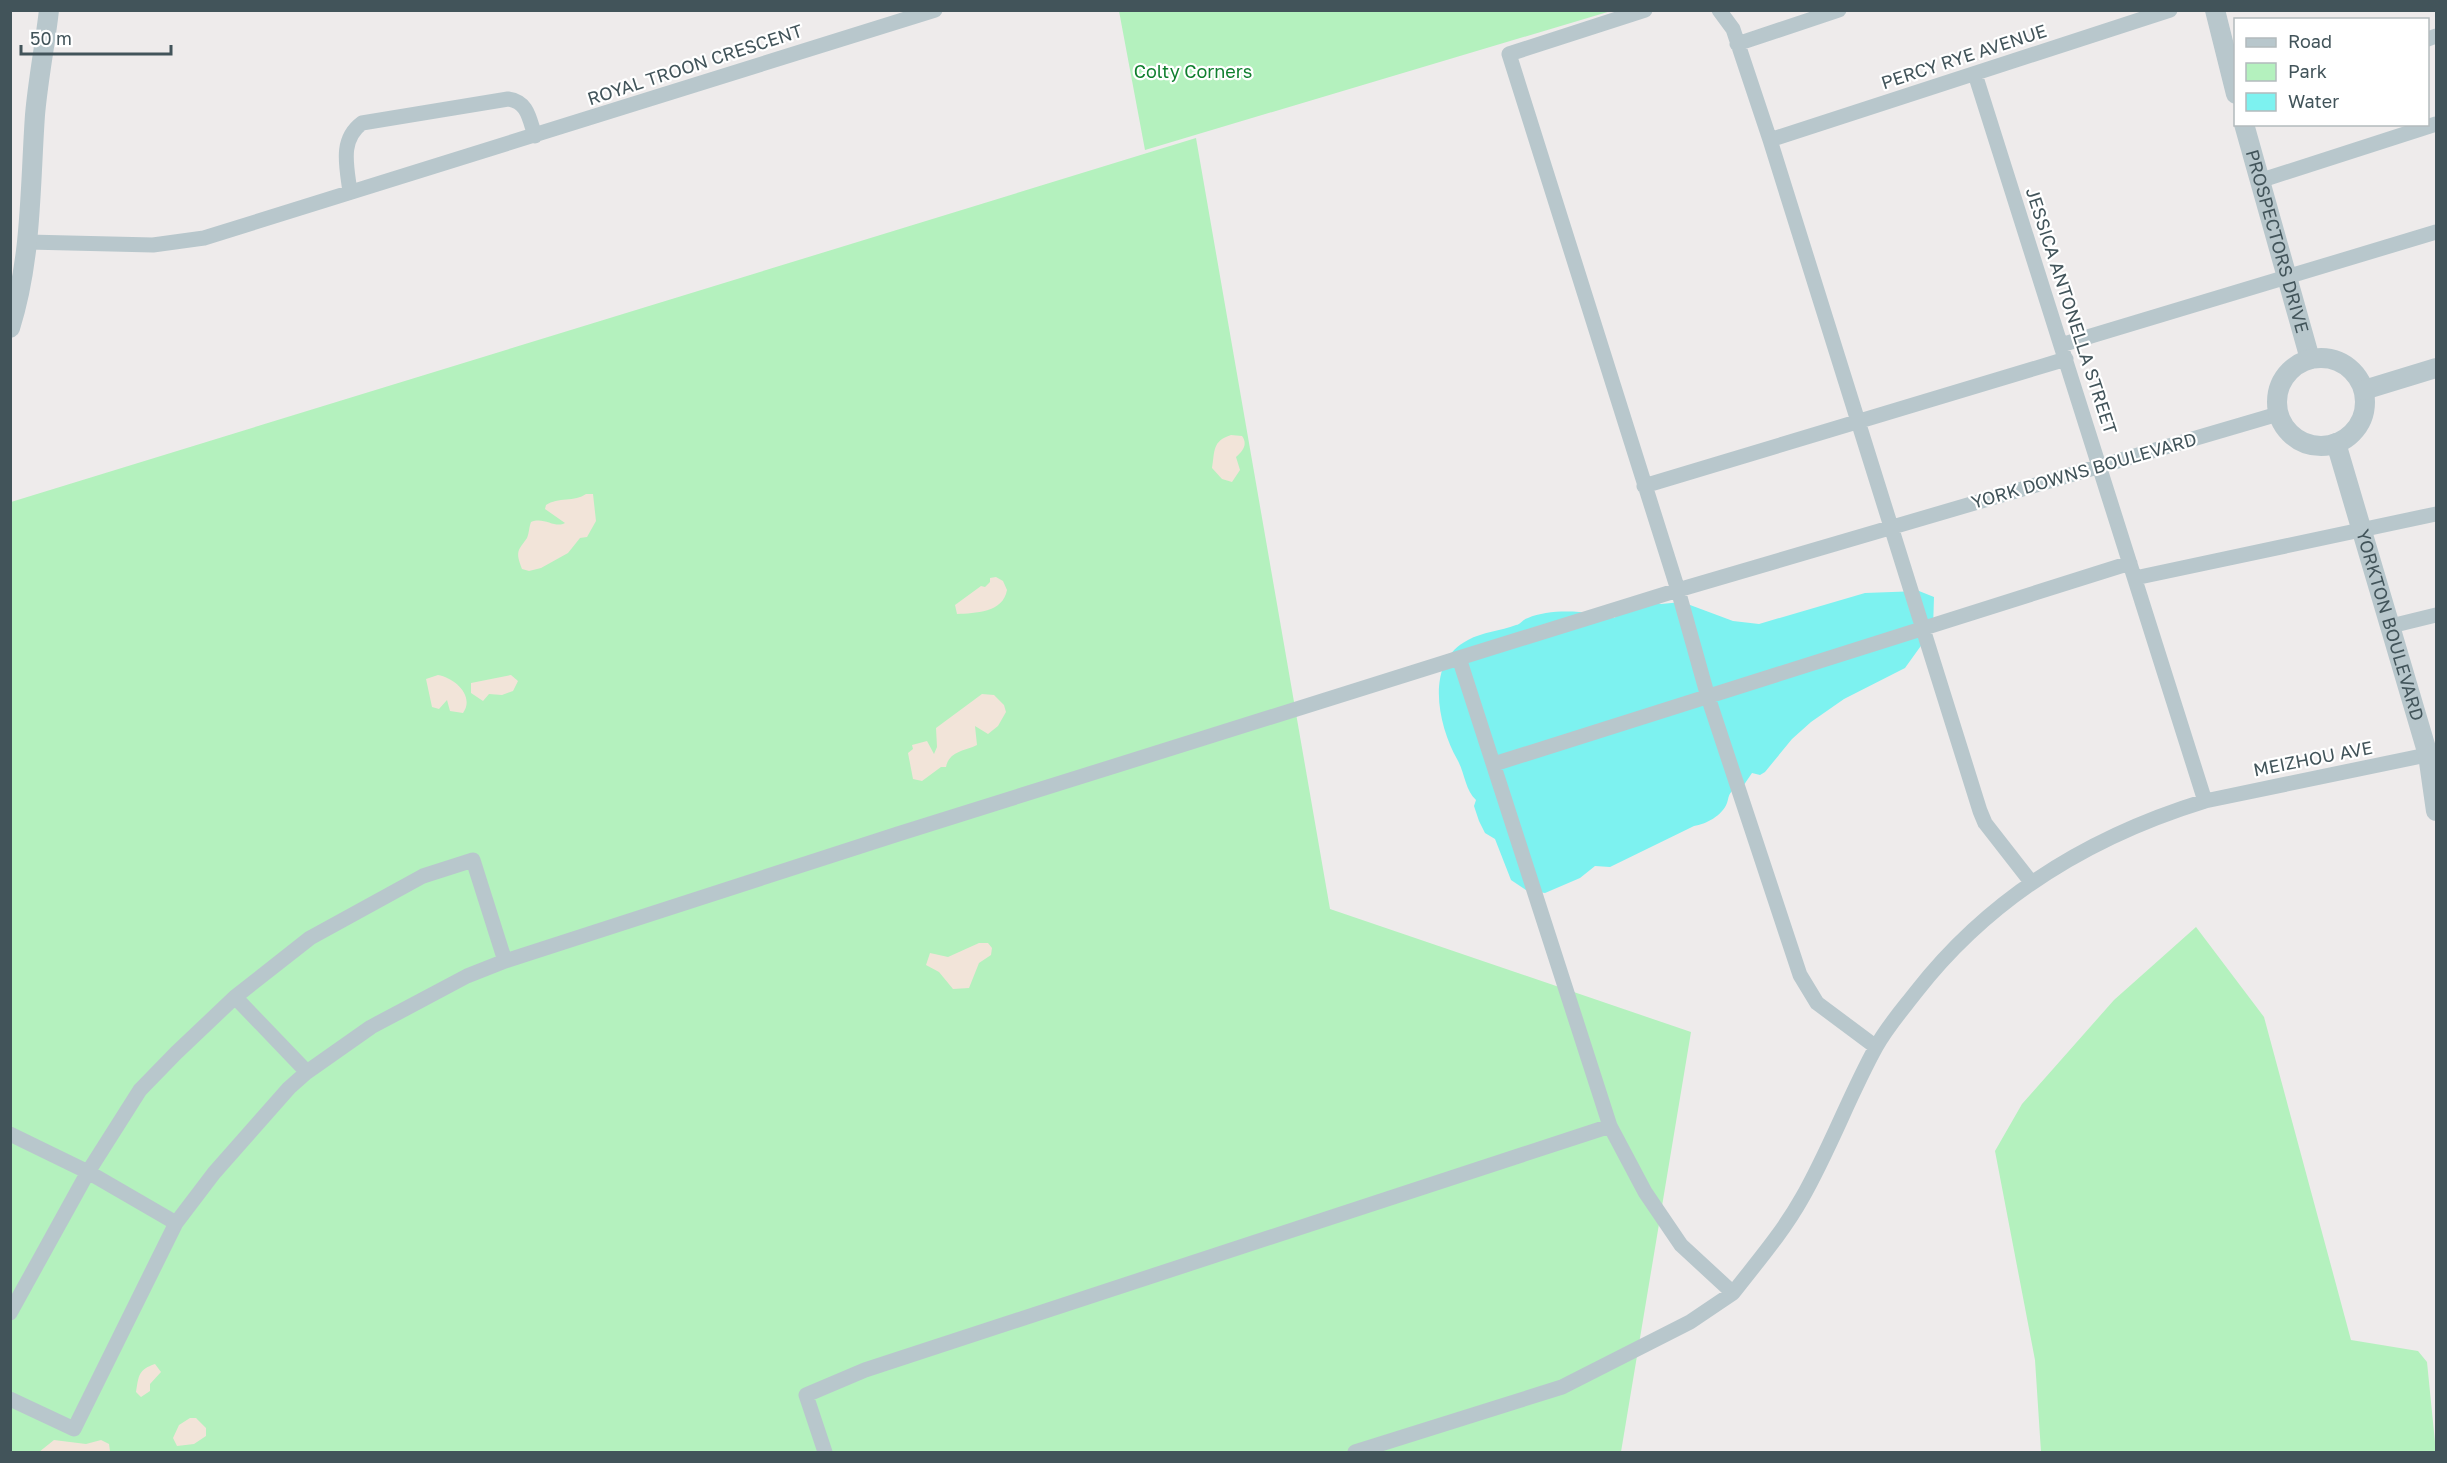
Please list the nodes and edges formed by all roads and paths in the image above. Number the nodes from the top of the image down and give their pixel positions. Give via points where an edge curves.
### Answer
1 (49, 10) edge
2 (935, 10) edge
3 (1645, 10) edge
4 (1719, 10) edge
5 (1839, 10) edge
6 (2170, 10) edge
7 (2215, 10) edge
8 (1737, 44) junction
9 (1975, 74) junction
10 (2234, 89) edge
11 (2436, 124) edge
12 (2245, 126) edge
13 (535, 136) junction
14 (1770, 140) junction
15 (2259, 181) junction
16 (350, 192) junction
17 (2436, 232) edge
18 (28, 242) junction
19 (2287, 277) junction
20 (10, 328) edge
21 (2064, 352) junction
22 (2310, 359) junction
23 (2436, 368) edge
24 (2364, 390) junction
25 (2278, 414) junction
26 (1856, 420) junction
27 (2336, 443) junction
28 (2100, 467) junction
29 (1644, 486) junction
30 (2436, 514) edge
31 (1889, 528) junction
32 (2362, 531) junction
33 (2133, 571) junction
34 (1678, 590) junction
35 (2436, 615) edge
36 (2391, 626) junction
37 (1922, 630) junction
38 (1459, 658) junction
39 (1708, 697) junction
40 (2432, 754) edge
41 (1494, 764) junction
42 (2205, 801) junction
43 (2436, 811) edge
44 (2031, 882) junction
45 (505, 961) junction
46 (235, 997) junction
47 (1876, 1047) junction
48 (307, 1072) junction
49 (1610, 1126) junction
50 (10, 1134) edge
51 (88, 1172) junction
52 (176, 1223) junction
53 (1733, 1293) junction
54 (10, 1313) edge
55 (10, 1400) edge
56 (825, 1452) edge
57 (1355, 1452) edge

1 - 18 street via 36,112
2 - 13 street, ROYAL TROON CRESCENT
3 - 29 street via 1509,54
4 - 8 street via 1733,29
5 - 8 street
6 - 9 street, PERCY RYE AVENUE
7 - 10 street
8 - 14 street
9 - 14 street, PERCY RYE AVENUE
9 - 21 street, JESSICA ANTONELLA STREET
11 - 15 street
12 - 15 street, PROSPECTORS DRIVE
13 - 16 street, ROYAL TROON CRESCENT
13 - 16 street via 525,106 508,99 362,123 352,130 347,142
14 - 26 street
15 - 19 street, PROSPECTORS DRIVE
16 - 18 street, ROYAL TROON CRESCENT via 179,244
17 - 19 street
18 - 20 street
19 - 21 street
19 - 22 street, PROSPECTORS DRIVE
21 - 26 street
21 - 28 street, JESSICA ANTONELLA STREET
22 - 24 street via 2324,358 2349,367
22 - 25 street via 2297,365 2283,380 2277,400
23 - 24 street
24 - 27 street via 2363,416 2357,428
25 - 27 street via 2291,434 2301,441 2312,445
25 - 28 street, YORK DOWNS BOULEVARD
26 - 29 street
26 - 31 street
27 - 32 street, YORKTON BOULEVARD
28 - 31 street, YORK DOWNS BOULEVARD
28 - 33 street, JESSICA ANTONELLA STREET
29 - 34 street
30 - 32 street
31 - 34 street, YORK DOWNS BOULEVARD
31 - 37 street
32 - 33 street
32 - 36 street, YORKTON BOULEVARD
33 - 37 street
33 - 42 street, JESSICA ANTONELLA STREET
34 - 38 street, YORK DOWNS BOULEVARD
34 - 39 street
35 - 36 street
36 - 40 street, YORKTON BOULEVARD
37 - 39 street
37 - 44 street via 1982,817
38 - 41 street
38 - 45 street, YORK DOWNS BOULEVARD
39 - 41 street
39 - 47 street via 1800,975 1817,1003
40 - 42 street, MEIZHOU AVE
40 - 43 street, YORKTON BOULEVARD
41 - 49 street
42 - 44 street, MEIZHOU AVE via 2116,833
44 - 47 street, MEIZHOU AVE via 1982,920 1936,966
45 - 46 street via 473,860 423,876 310,938
45 - 48 street, YORK DOWNS BOULEVARD via 467,976 371,1028
46 - 48 street
46 - 51 street via 140,1090
47 - 53 street, MEIZHOU AVE via 1802,1198
48 - 52 street, YORK DOWNS BOULEVARD via 214,1173
49 - 53 street via 1645,1192 1681,1245
49 - 56 street via 865,1370 806,1395
50 - 51 street
51 - 52 street
51 - 54 street
52 - 55 street, YORK DOWNS BOULEVARD via 74,1429
53 - 57 street, MEIZHOU AVE via 1690,1322 1562,1387

